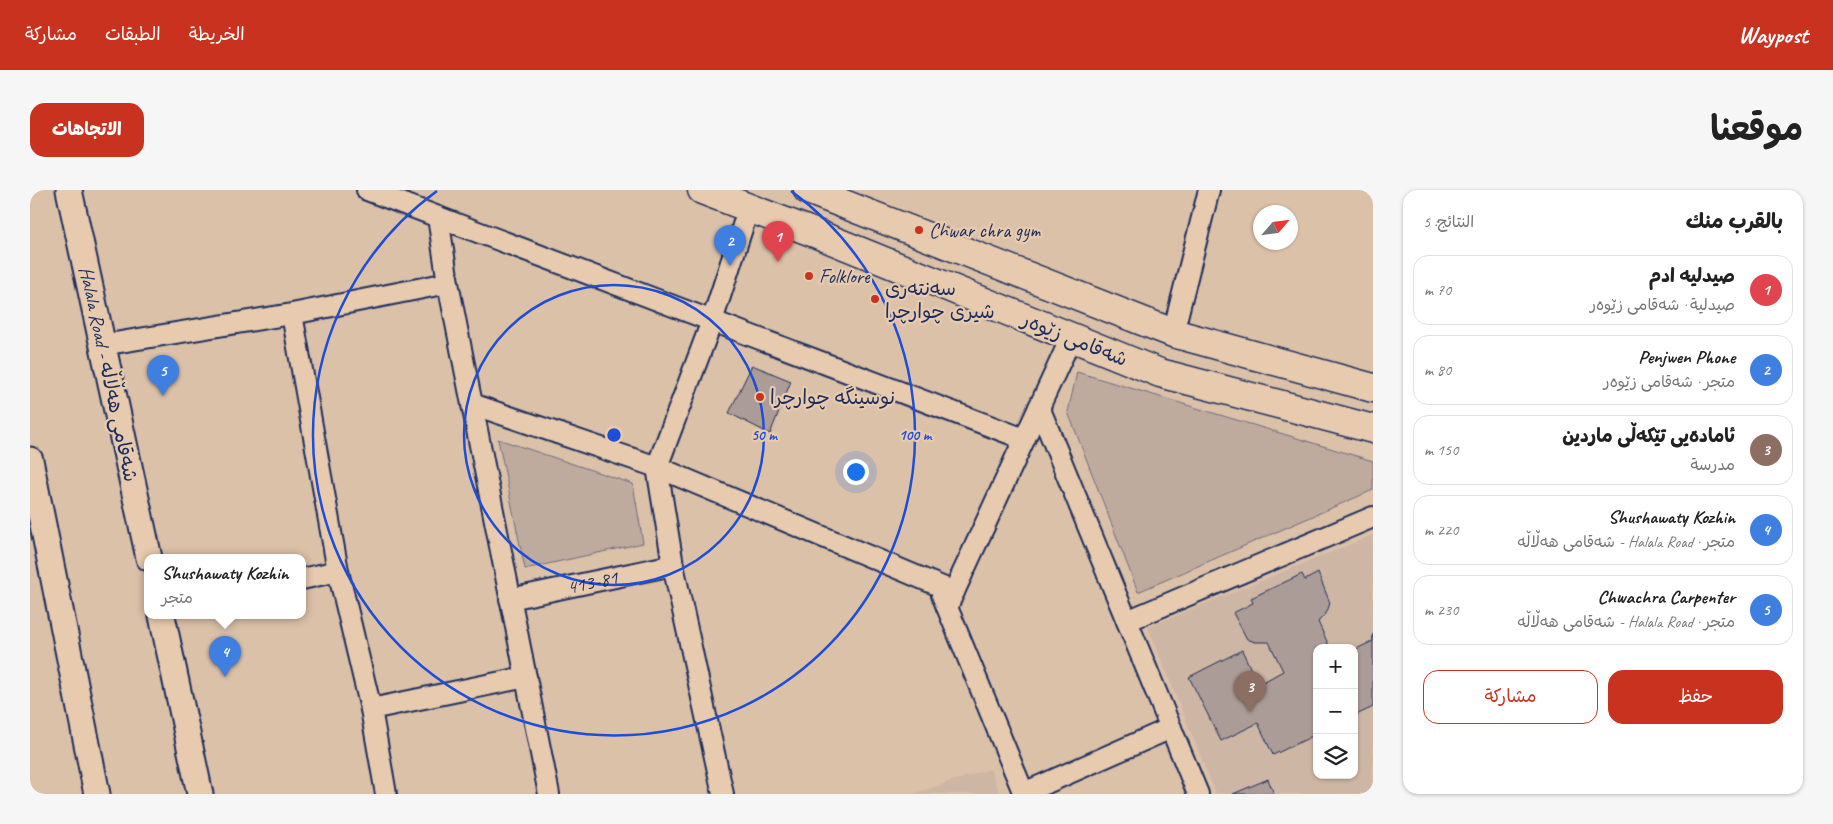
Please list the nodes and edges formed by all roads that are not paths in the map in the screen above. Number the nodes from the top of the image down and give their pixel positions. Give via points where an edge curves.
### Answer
1 (69, 190) edge
2 (368, 190) edge
3 (702, 190) edge
4 (808, 190) edge
5 (1207, 191) edge
6 (749, 207) junction
7 (438, 217) junction
8 (448, 283) junction
9 (292, 314) junction
10 (712, 321) junction
11 (1174, 333) junction
12 (1071, 338) junction
13 (102, 345) junction
14 (1373, 388) edge
15 (472, 404) junction
16 (1038, 407) junction
17 (1373, 429) edge
18 (1024, 439) junction
19 (30, 460) edge
20 (657, 467) junction
21 (1373, 516) edge
22 (38, 542) edge
23 (148, 554) edge
24 (674, 565) junction
25 (338, 571) junction
26 (306, 578) edge
27 (946, 595) junction
28 (510, 599) junction
29 (163, 619) edge
30 (1127, 621) junction
31 (526, 677) junction
32 (371, 709) junction
33 (1171, 728) junction
34 (97, 794) edge
35 (200, 794) edge
36 (386, 794) edge
37 (549, 794) edge
38 (723, 794) edge
39 (1024, 794) edge
40 (1198, 794) edge

1 - 13 street, Halala Road - شەقامی هەڵاڵە
2 - 7 street
3 - 6 main road, شەقامی زێوەر
4 - 11 main road, شەقامی زێوەر
5 - 11 street
6 - 10 street
6 - 12 main road, شەقامی زێوەر
7 - 8 street
7 - 10 street
8 - 9 street
8 - 15 street
9 - 13 street
9 - 25 street
10 - 18 street
10 - 20 street
11 - 14 main road, شەقامی زێوەر
12 - 16 street
12 - 17 main road, شەقامی زێوەر via 1160,373
13 - 23 street, Halala Road - شەقامی هەڵاڵە
15 - 20 street
15 - 28 street
16 - 18 street
16 - 30 street
18 - 27 street
19 - 22 street
20 - 24 street
20 - 27 street
21 - 30 street
22 - 34 street
24 - 28 street, 413-81
24 - 38 street
25 - 26 street
25 - 32 street
27 - 39 street
28 - 31 street
29 - 35 street
30 - 33 street
31 - 32 street
31 - 37 street
32 - 36 street
33 - 39 street
33 - 40 street

